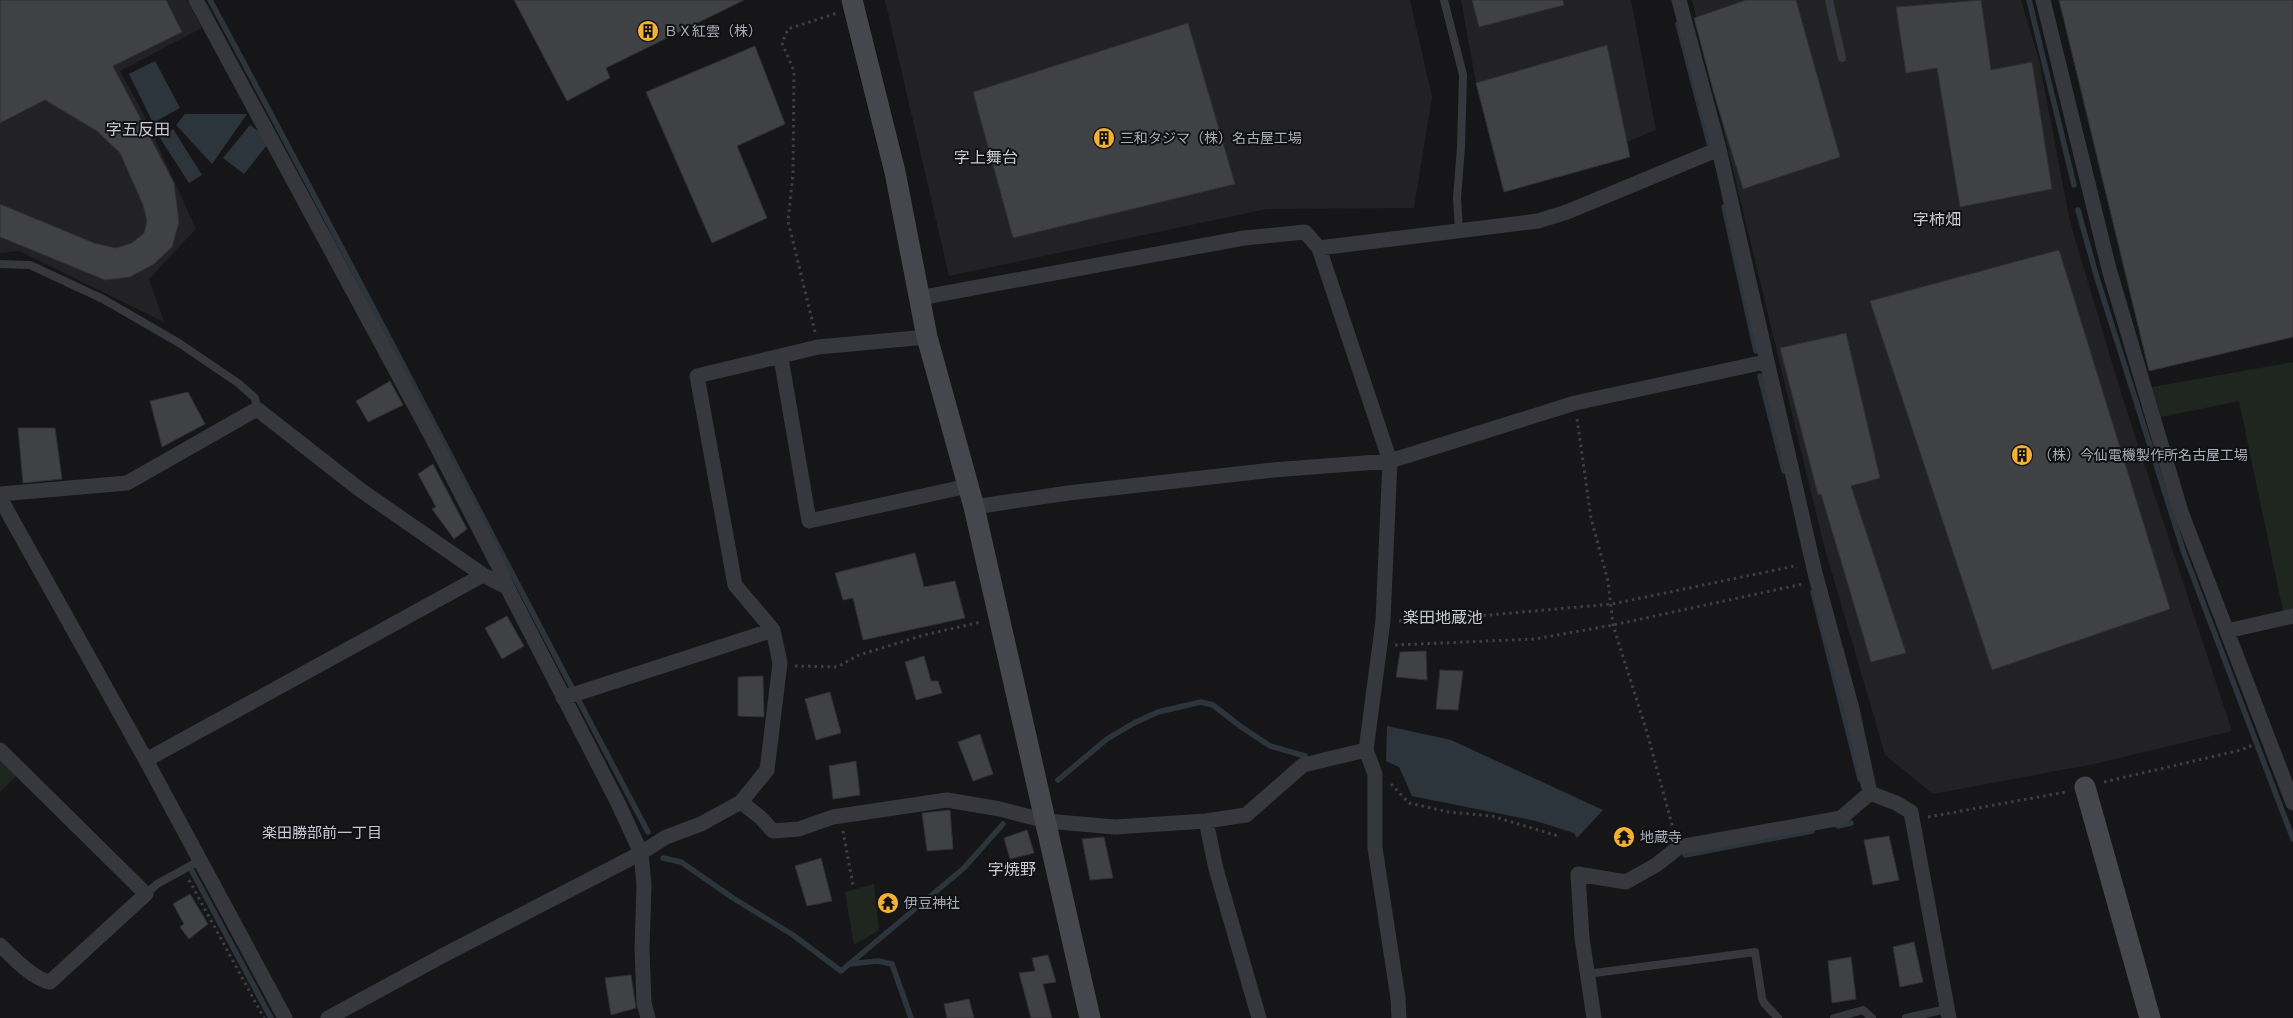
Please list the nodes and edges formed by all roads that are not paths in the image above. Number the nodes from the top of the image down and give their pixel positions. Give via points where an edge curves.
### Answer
1 (196, 0) edge
2 (1444, 0) edge
3 (1679, 0) edge
4 (1829, 0) edge
5 (2043, 0) edge
6 (853, 4) edge
7 (1842, 58) dead end
8 (1719, 149) junction
9 (1459, 231) junction
10 (1319, 248) junction
11 (0, 264) edge
12 (919, 298) junction
13 (927, 337) junction
14 (781, 358) junction
15 (1766, 362) junction
16 (257, 409) junction
17 (1390, 461) junction
18 (968, 486) junction
19 (0, 494) edge
20 (0, 498) edge
21 (974, 507) junction
22 (483, 575) junction
23 (507, 587) junction
24 (2293, 616) edge
25 (773, 630) junction
26 (2227, 631) junction
27 (563, 698) junction
28 (0, 750) edge
29 (1366, 750) junction
30 (146, 760) junction
31 (2085, 787) dead end
32 (1870, 793) junction
33 (741, 802) junction
34 (2293, 803) edge
35 (1046, 821) junction
36 (1206, 821) junction
37 (641, 853) junction
38 (199, 861) junction
39 (146, 894) junction
40 (2, 950) edge
41 (1587, 974) junction
42 (1948, 1013) edge
43 (285, 1018) edge
44 (328, 1018) edge
45 (648, 1018) edge
46 (1090, 1018) edge
47 (1259, 1018) edge
48 (1399, 1018) edge
49 (1594, 1018) edge
50 (1778, 1018) edge
51 (1834, 1018) edge
52 (1872, 1018) edge
53 (1906, 1018) edge
54 (2150, 1018) edge

1 - 23 street via 435,443
2 - 9 lane via 1463,75 1457,198
3 - 8 street
4 - 7 lane
5 - 26 street via 2109,269 2181,512
6 - 12 street via 895,172
8 - 9 street via 1567,212 1538,221
8 - 15 street
9 - 10 street
10 - 12 street via 1305,232 1244,238
10 - 17 street
11 - 16 lane via 30,265 103,298 238,383 255,398
12 - 13 street
13 - 14 street via 818,347
13 - 18 street
14 - 18 street via 808,521
14 - 25 street via 698,376 735,585
15 - 17 street via 1575,403
15 - 32 street
16 - 19 street via 127,483
16 - 22 street via 359,489
17 - 21 street via 1273,470
17 - 29 street via 1384,622
18 - 21 street
20 - 30 street
21 - 35 street
22 - 23 street
22 - 30 street
23 - 27 street
24 - 26 street
25 - 27 street
25 - 33 street via 780,662 767,770
26 - 34 street
27 - 37 street
28 - 39 street
29 - 36 street via 1303,764 1246,814
29 - 48 street via 1375,774 1375,848
30 - 38 street
31 - 54 street
32 - 41 street via 1841,818 1679,847 1626,882 1578,874
32 - 42 street via 1911,812
33 - 35 street via 773,831 798,829 840,816 947,800
33 - 37 street via 701,824 666,837
35 - 36 street via 1115,827
35 - 46 street
36 - 47 street via 1216,869
37 - 44 street
37 - 45 street via 644,1003
38 - 39 lane via 157,884
38 - 43 street
39 - 40 street via 50,982
41 - 49 street
41 - 50 lane via 1756,952 1762,998
42 - 53 lane
51 - 52 lane via 1864,1010

